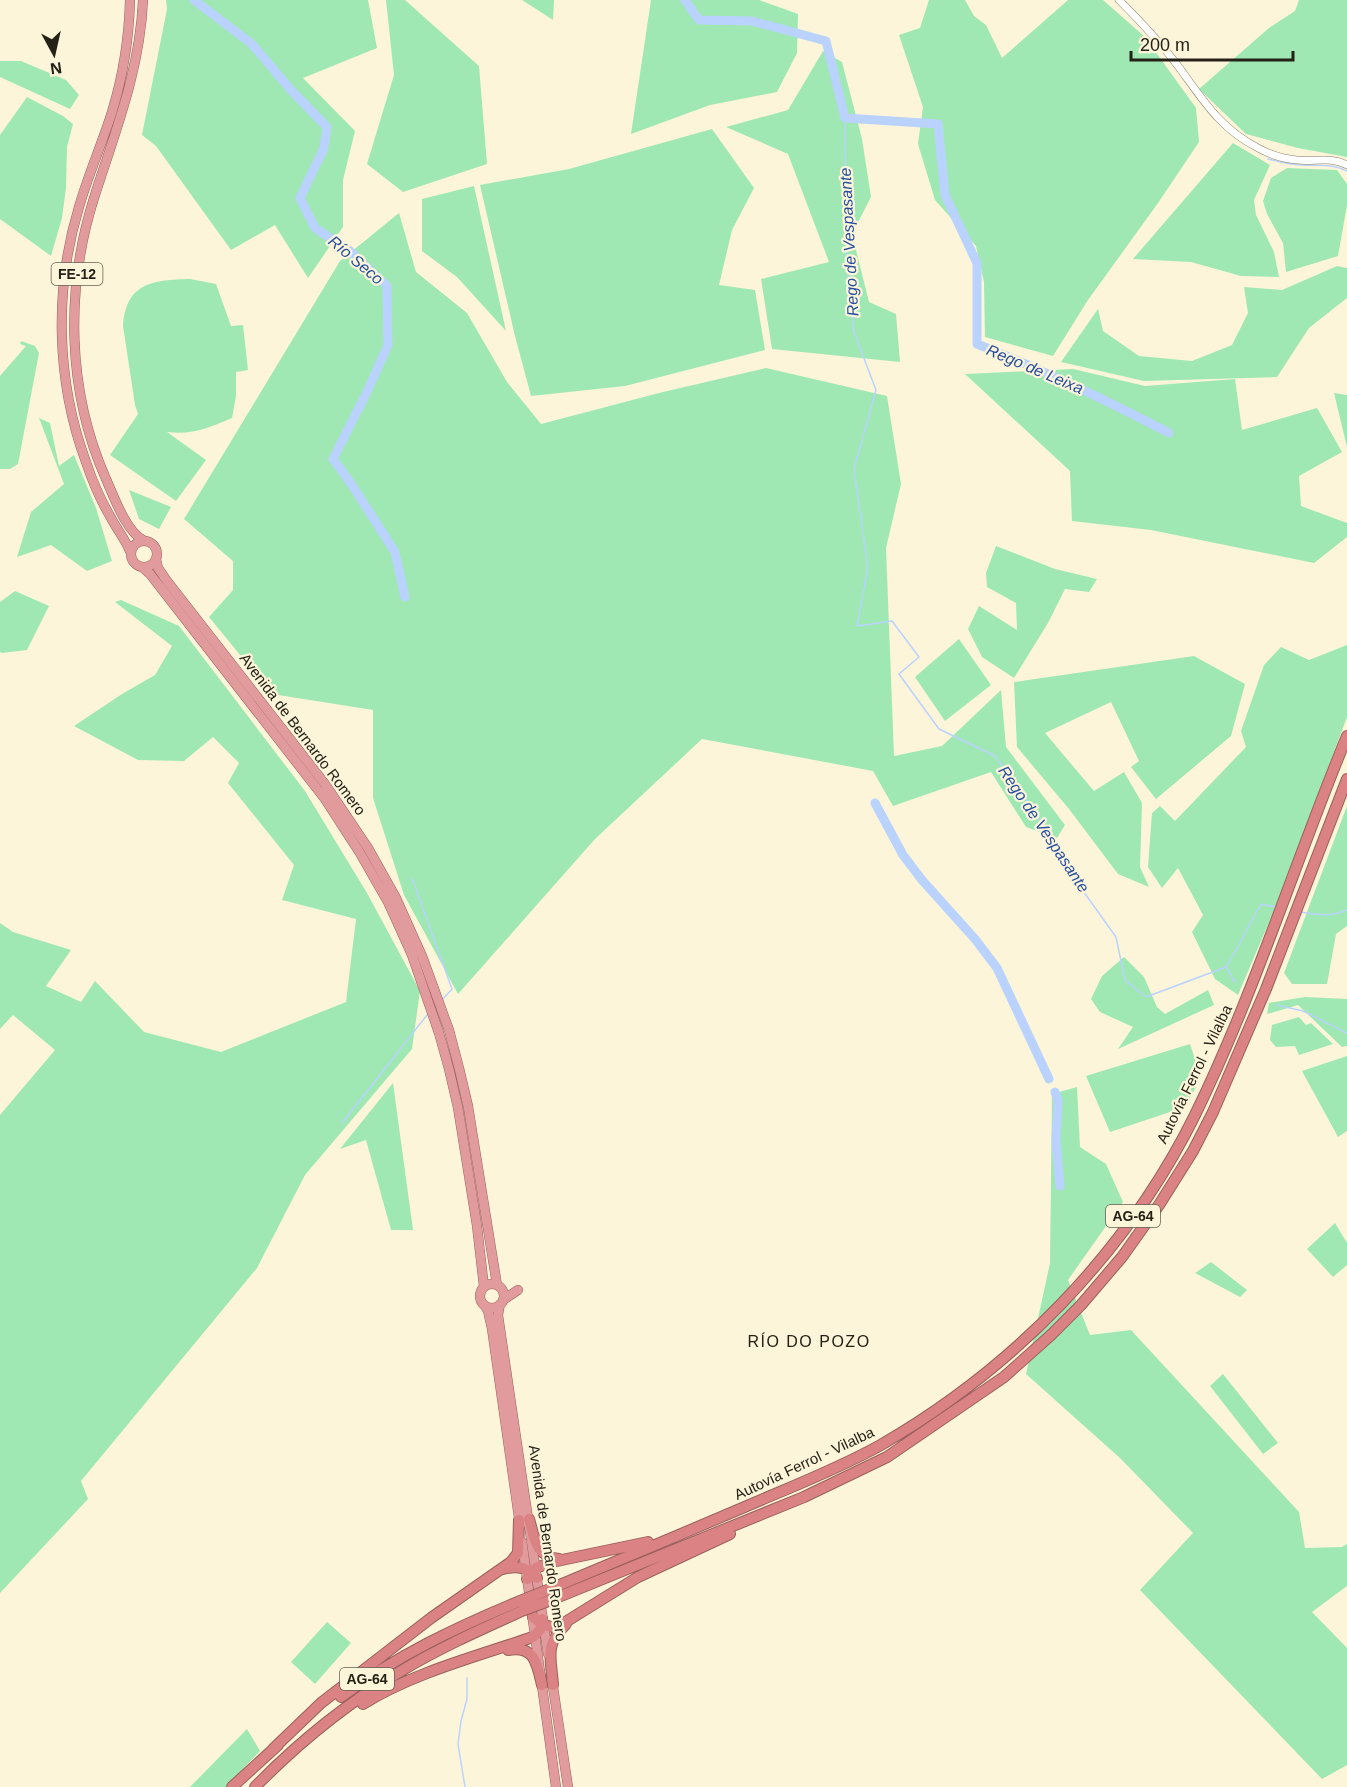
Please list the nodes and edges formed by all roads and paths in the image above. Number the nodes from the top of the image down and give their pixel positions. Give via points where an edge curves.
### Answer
1 (129, 0) edge
2 (144, 0) edge
3 (1119, 0) edge
4 (1347, 165) edge
5 (144, 540) junction
6 (130, 551) junction
7 (156, 559) junction
8 (142, 567) junction
9 (1347, 736) edge
10 (1347, 779) edge
11 (500, 1287) junction
12 (483, 1297) junction
13 (502, 1302) junction
14 (887, 1457) junction
15 (524, 1520) junction
16 (714, 1521) junction
17 (562, 1560) junction
18 (502, 1569) junction
19 (532, 1573) junction
20 (550, 1594) junction
21 (534, 1616) junction
22 (570, 1620) junction
23 (535, 1635) junction
24 (455, 1664) junction
25 (547, 1685) junction
26 (312, 1736) junction
27 (273, 1749) junction
28 (232, 1787) edge
29 (255, 1787) edge
30 (556, 1787) edge
31 (568, 1787) edge

1 - 6 highway, FE-12 via 126,54 66,261 62,332 68,398 85,461
2 - 5 highway, FE-12 via 134,72 84,235 74,305 77,372 93,445 118,505 133,532
3 - 4 street via 1149,30 1198,96 1240,138 1281,157 1328,158
5 - 6 highway via 136,542
5 - 7 highway via 156,548
6 - 8 highway via 132,560
7 - 8 highway
7 - 11 highway, Avenida de Bernardo Romero via 167,581 325,784 396,898 449,1030 468,1106
8 - 12 highway, Avenida de Bernardo Romero via 325,799 388,902 412,955 449,1069 477,1226
9 - 16 highway, Autovía Ferrol - Vilalba / AG-64 via 1219,1064 1164,1170 1095,1267 1030,1335 943,1406 846,1463
10 - 14 highway, Autovía Ferrol - Vilalba / AG-64 via 1223,1092 1159,1205 1095,1290 1051,1335 1004,1377
11 - 12 highway via 489,1284
11 - 13 highway
11 - 13 highway via 518,1290
12 - 13 highway via 491,1308
12 - 15 highway, Avenida de Bernardo Romero via 492,1329
13 - 15 highway, Avenida de Bernardo Romero via 498,1315
14 - 20 highway, Autovía Ferrol - Vilalba / AG-64 via 804,1497
14 - 22 highway via 847,1480 638,1577
15 - 17 highway via 540,1552
15 - 18 highway via 518,1553
15 - 19 highway, Avenida de Bernardo Romero
16 - 17 highway via 641,1545
16 - 20 highway, Autovía Ferrol - Vilalba / AG-64
17 - 19 highway
18 - 19 highway via 522,1566
18 - 27 highway via 330,1696
19 - 21 highway, Avenida de Bernardo Romero
20 - 21 highway, Autovía Ferrol - Vilalba / AG-64, bridge
21 - 22 highway via 552,1628
21 - 23 highway via 540,1630
21 - 25 highway, Avenida de Bernardo Romero
21 - 26 highway, Autovía Ferrol - Vilalba / AG-64 via 450,1644 402,1670
21 - 27 highway, Autovía Ferrol - Vilalba / AG-64 via 472,1620 409,1652 349,1690
22 - 25 highway via 553,1637
23 - 24 highway
23 - 25 highway, Avenida de Bernardo Romero
24 - 25 highway via 520,1649 536,1660
24 - 26 highway via 378,1695
25 - 30 highway, Avenida de Bernardo Romero
25 - 31 highway, Avenida de Bernardo Romero
26 - 29 highway, Autovía Ferrol - Vilalba / AG-64
27 - 28 highway, Autovía Ferrol - Vilalba / AG-64

